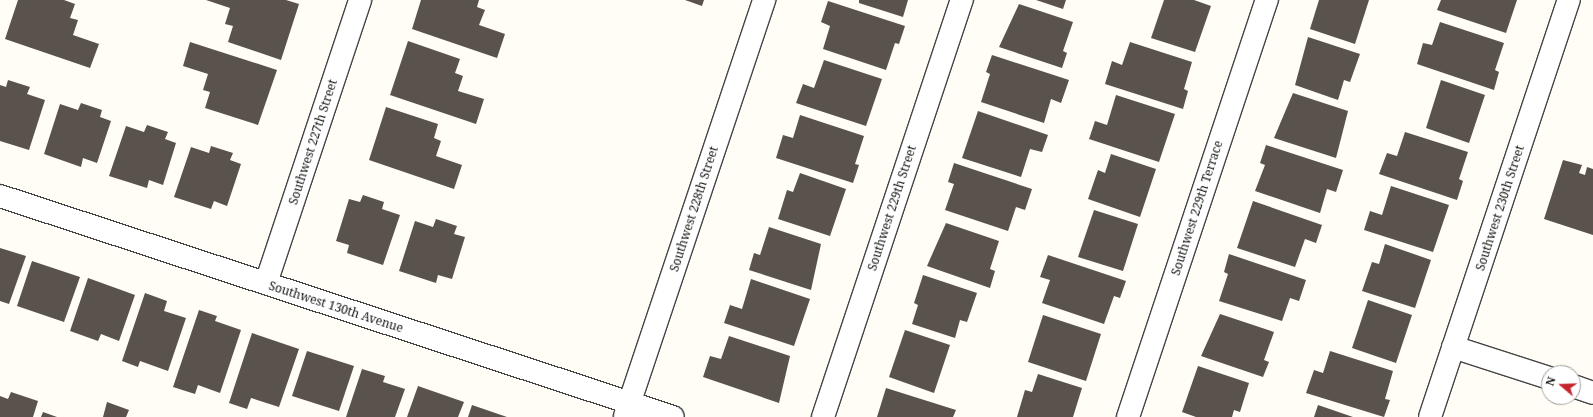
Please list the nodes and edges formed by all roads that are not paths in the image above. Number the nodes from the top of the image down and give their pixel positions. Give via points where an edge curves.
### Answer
1 (360, 0) edge
2 (764, 0) edge
3 (962, 0) edge
4 (1267, 0) edge
5 (1569, 0) edge
6 (0, 196) edge
7 (266, 283) junction
8 (1453, 347) junction
9 (1541, 375) edge
10 (1581, 389) edge
11 (1593, 393) edge
12 (627, 410) edge
13 (673, 417) edge
14 (823, 417) edge
15 (1128, 417) edge
16 (1430, 417) edge

1 - 7 street, Southwest 227th Street
2 - 12 street, Southwest 228th Street
3 - 14 street, Southwest 229th Street
4 - 15 street, Southwest 229th Terrace
5 - 8 street, Southwest 230th Street
6 - 7 street, Southwest 130th Avenue
7 - 12 street, Southwest 130th Avenue
8 - 9 street
8 - 16 street, Southwest 230th Street
10 - 11 street
12 - 13 street, Southwest 130th Avenue

